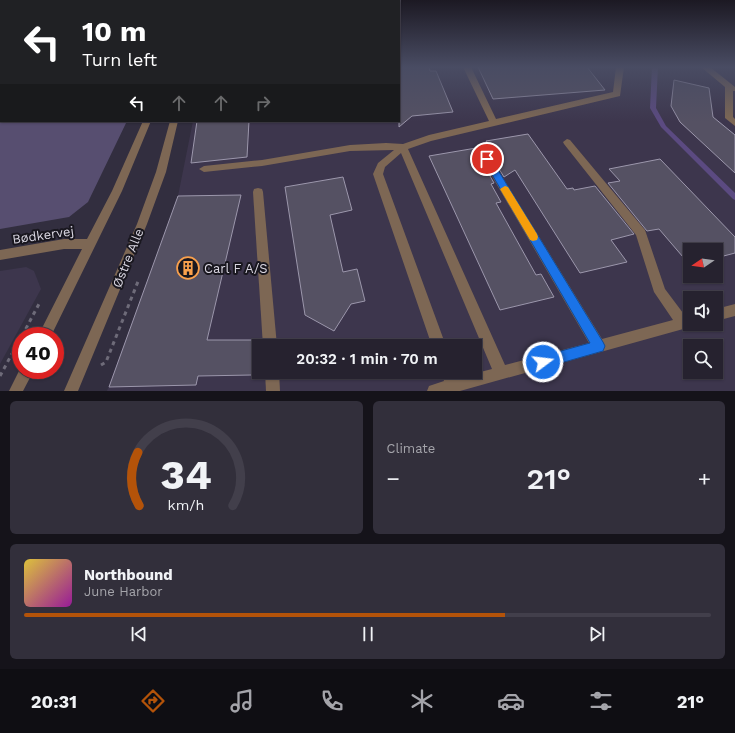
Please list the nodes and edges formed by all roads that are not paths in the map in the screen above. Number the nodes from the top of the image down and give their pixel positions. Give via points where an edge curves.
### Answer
1 (476, 85) edge
2 (618, 85) edge
3 (732, 88) edge
4 (147, 122) edge
5 (174, 122) edge
6 (494, 123) junction
7 (735, 123) edge
8 (567, 142) dead end
9 (403, 147) junction
10 (487, 159) dead end
11 (204, 169) dead end
12 (258, 192) dead end
13 (90, 244) junction
14 (0, 255) edge
15 (735, 310) edge
16 (723, 313) edge
17 (683, 318) edge
18 (683, 324) edge
19 (48, 327) edge
20 (269, 339) edge
21 (437, 339) edge
22 (599, 346) junction
23 (502, 373) junction
24 (22, 379) edge
25 (272, 379) edge
26 (450, 379) edge
27 (453, 386) junction
28 (16, 391) edge
29 (71, 391) edge
30 (273, 391) edge
31 (434, 391) edge

1 - 6 street
2 - 6 street via 617,94
3 - 7 street via 729,118
4 - 13 street
5 - 29 street, Østre Alle via 142,224
6 - 9 street via 429,138
8 - 17 street via 641,233 660,292
9 - 11 street via 350,148 262,163
9 - 21 street via 381,165 378,174
9 - 23 street
10 - 22 street
12 - 20 street
13 - 14 street, Bødkervej via 64,244
13 - 19 street
15 - 16 street
18 - 22 street
22 - 23 street
23 - 27 street
24 - 28 street
25 - 30 street
26 - 27 street
27 - 31 street

